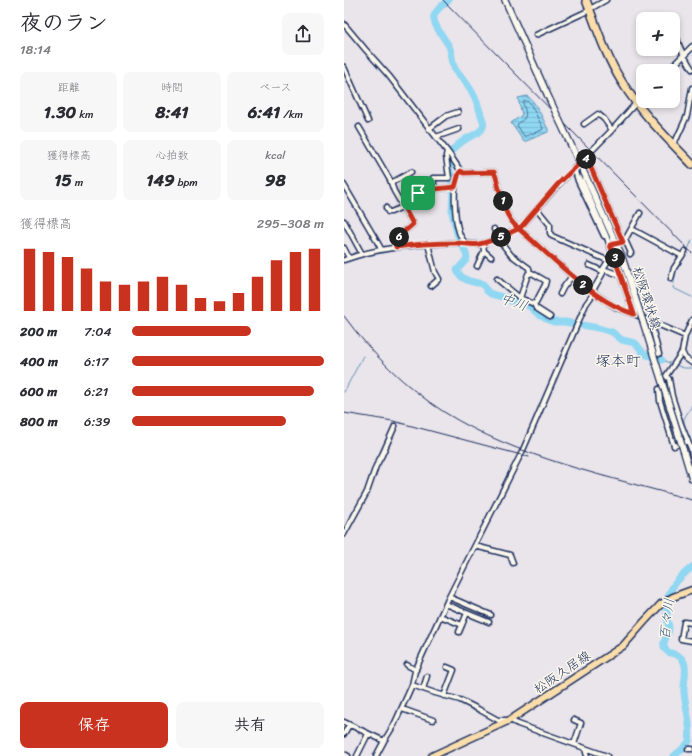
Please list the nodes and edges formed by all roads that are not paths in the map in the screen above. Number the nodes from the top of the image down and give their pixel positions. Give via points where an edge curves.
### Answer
1 (505, 0) edge
2 (586, 0) edge
3 (606, 0) edge
4 (590, 9) junction
5 (345, 27) edge
6 (536, 35) dead end
7 (692, 46) edge
8 (680, 48) edge
9 (684, 55) junction
10 (675, 64) edge
11 (344, 67) edge
12 (692, 69) edge
13 (692, 91) edge
14 (636, 103) joint
15 (640, 108) edge
16 (458, 112) dead end
17 (687, 116) junction
18 (692, 118) edge
19 (368, 121) dead end
20 (584, 124) dead end
21 (359, 127) dead end
22 (429, 128) junction
23 (459, 129) dead end
24 (612, 130) junction
25 (436, 137) junction
26 (672, 144) junction
27 (448, 153) junction
28 (585, 158) junction
29 (692, 164) edge
30 (574, 168) junction
31 (583, 170) junction
32 (461, 171) junction
33 (411, 172) dead end
34 (391, 183) junction
35 (344, 185) edge
36 (455, 187) junction
37 (435, 189) junction
38 (402, 204) junction
39 (386, 208) dead end
40 (537, 209) junction
41 (640, 213) dead end
42 (344, 221) edge
43 (518, 228) junction
44 (494, 229) dead end
45 (632, 229) junction
46 (497, 239) junction
47 (624, 241) junction
48 (464, 243) junction
49 (428, 244) junction
50 (483, 244) junction
51 (610, 245) junction
52 (396, 247) junction
53 (344, 248) edge
54 (381, 249) junction
55 (484, 251) junction
56 (685, 251) dead end
57 (613, 253) junction
58 (362, 254) junction
59 (630, 254) dead end
60 (682, 256) junction
61 (491, 257) dead end
62 (349, 258) junction
63 (344, 260) edge
64 (608, 260) junction
65 (589, 265) dead end
66 (477, 266) dead end
67 (603, 270) junction
68 (530, 274) junction
69 (572, 276) junction
70 (623, 276) junction
71 (671, 279) dead end
72 (497, 280) dead end
73 (431, 286) dead end
74 (593, 292) junction
75 (560, 294) dead end
76 (520, 298) junction
77 (534, 304) junction
78 (634, 314) junction
79 (550, 317) dead end
80 (692, 320) edge
81 (653, 323) junction
82 (685, 336) junction
83 (682, 352) junction
84 (659, 354) dead end
85 (692, 363) edge
86 (659, 389) dead end
87 (395, 426) dead end
88 (688, 441) junction
89 (692, 449) edge
90 (692, 456) edge
91 (692, 479) edge
92 (344, 534) edge
93 (474, 546) junction
94 (513, 563) dead end
95 (692, 590) edge
96 (449, 597) junction
97 (446, 604) junction
98 (467, 613) junction
99 (491, 615) dead end
100 (440, 616) junction
101 (489, 622) dead end
102 (692, 623) edge
103 (462, 625) junction
104 (460, 632) dead end
105 (692, 641) edge
106 (407, 665) dead end
107 (446, 667) dead end
108 (416, 670) junction
109 (427, 676) dead end
110 (412, 684) junction
111 (423, 689) junction
112 (444, 696) junction
113 (401, 709) junction
114 (433, 720) dead end
115 (510, 720) junction
116 (574, 720) dead end
117 (344, 722) edge
118 (349, 725) junction
119 (344, 734) edge
120 (368, 734) junction
121 (384, 741) junction
122 (574, 744) junction
123 (585, 748) junction
124 (344, 754) edge
125 (348, 756) edge
126 (357, 756) edge
127 (376, 756) edge
128 (432, 756) edge
129 (587, 756) edge
130 (607, 756) edge

1 - 31 main road, 松阪環状線, bridge
2 - 4 highway
3 - 4 street
4 - 6 street
4 - 14 highway via 605,48
5 - 22 street via 389,76
7 - 9 street
8 - 9 street
9 - 10 street
9 - 12 street
11 - 19 street
13 - 17 street
14 - 24 street
15 - 26 highway
16 - 22 street via 446,116
17 - 18 street
17 - 26 street
20 - 24 street via 598,114
21 - 34 street
22 - 25 street
23 - 25 street
24 - 28 street
25 - 27 street
26 - 29 highway
27 - 32 street
27 - 37 street via 446,156 449,178 434,178
28 - 30 street
28 - 47 street
30 - 40 street
30 - 57 street
31 - 51 street via 581,178
31 - 91 main road, 松阪環状線, bridge via 621,254
32 - 36 street
32 - 43 street via 494,172 506,212
33 - 34 street
34 - 38 street
35 - 54 street
36 - 37 street
36 - 48 street via 454,212
37 - 38 street via 418,193
38 - 39 street via 400,208 390,212
38 - 52 street via 413,224 399,236 395,243
40 - 43 street
40 - 64 street via 550,225 552,236
41 - 45 street
42 - 58 street
43 - 46 street
43 - 69 street
44 - 46 street
45 - 47 street
45 - 60 street
46 - 50 street
46 - 68 street via 510,255 529,268
47 - 51 street
47 - 59 street
48 - 49 street
48 - 50 street
49 - 52 street
49 - 73 street via 439,279
50 - 55 street
51 - 57 street
52 - 54 street
53 - 62 street
54 - 58 street
55 - 61 street
55 - 66 street
56 - 60 street
57 - 64 street
57 - 70 street
58 - 62 street
60 - 71 street via 674,268
62 - 63 street
64 - 67 street
65 - 67 street
67 - 70 street
67 - 74 street
68 - 76 street
68 - 77 street via 546,281
69 - 74 street
69 - 75 street
70 - 78 street
72 - 76 street
74 - 78 street via 617,308
74 - 93 street via 523,450
76 - 77 street
77 - 79 street
78 - 81 street
80 - 82 street
81 - 82 street
81 - 84 street
82 - 83 street
83 - 85 street
83 - 88 street via 666,376
86 - 88 street via 660,401 674,446
87 - 92 street via 367,492
88 - 89 street
89 - 90 street
93 - 94 street via 510,555
93 - 96 street
95 - 115 main road, 松阪久居線 via 661,604 622,646
96 - 97 street
96 - 99 street
97 - 98 street
97 - 100 street
98 - 101 street
98 - 103 street
100 - 103 street
100 - 108 street
102 - 105 street via 684,622 681,639
103 - 104 street
106 - 108 street
107 - 112 street via 454,670
108 - 110 street
109 - 111 street
110 - 111 street
110 - 113 street
111 - 112 street
112 - 115 street via 460,700 498,720
113 - 114 street
113 - 121 street
115 - 122 street
115 - 128 main road, 松阪久居線
116 - 122 street via 581,722
117 - 118 street
118 - 119 street
118 - 120 street
120 - 121 street
120 - 126 street
121 - 127 street
122 - 123 street
123 - 129 street
123 - 130 street
124 - 125 street

